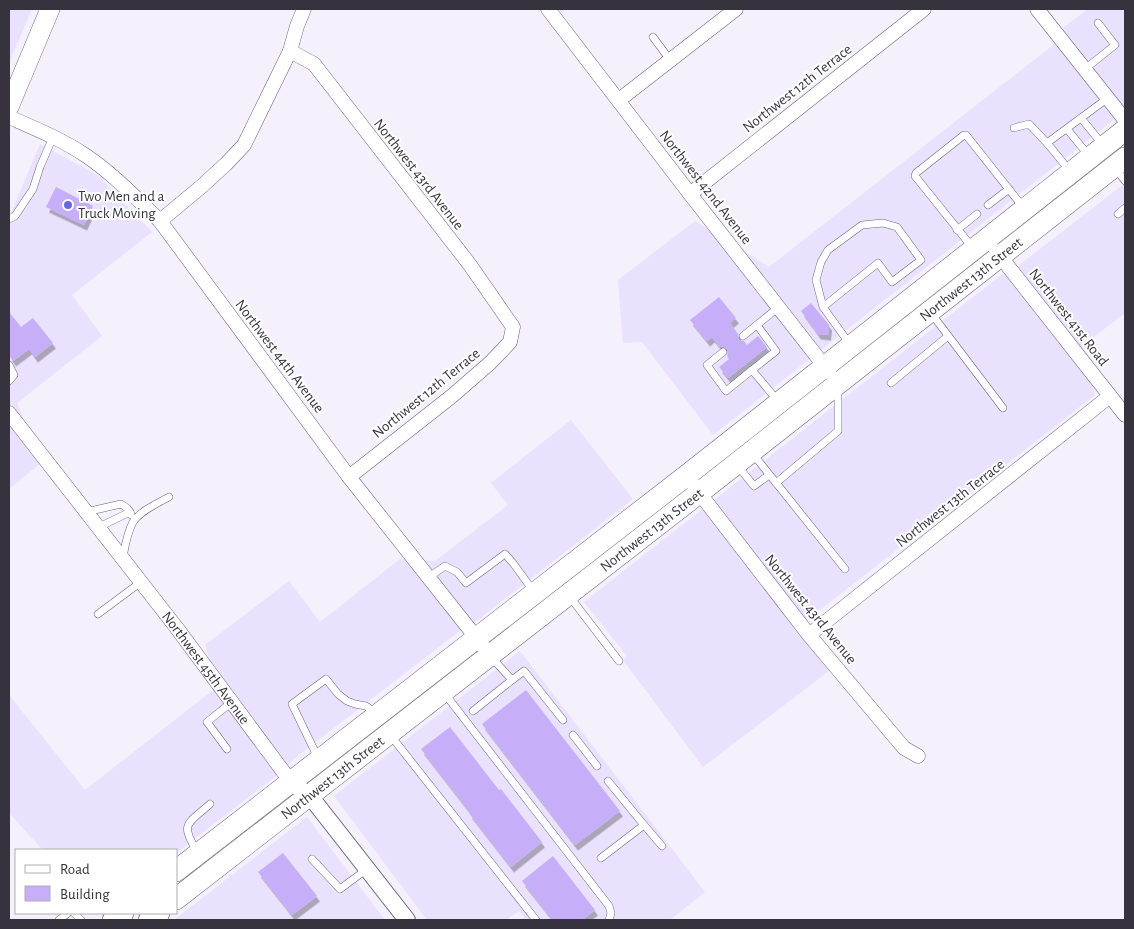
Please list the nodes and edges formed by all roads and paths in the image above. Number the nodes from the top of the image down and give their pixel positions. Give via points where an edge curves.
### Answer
1 (50, 9) edge
2 (304, 9) edge
3 (548, 9) edge
4 (736, 9) edge
5 (924, 9) edge
6 (1038, 9) edge
7 (1098, 22) dead end
8 (653, 37) dead end
9 (290, 51) junction
10 (670, 60) junction
11 (1085, 68) junction
12 (13, 84) edge
13 (1108, 98) junction
14 (618, 100) junction
15 (9, 107) edge
16 (9, 117) edge
17 (1081, 118) junction
18 (1125, 120) edge
19 (1014, 128) dead end
20 (1067, 129) junction
21 (1125, 130) edge
22 (53, 137) junction
23 (1047, 144) junction
24 (1097, 152) junction
25 (1122, 169) edge
26 (1071, 173) junction
27 (1009, 189) junction
28 (690, 194) junction
29 (988, 205) dead end
30 (1125, 208) edge
31 (1024, 209) junction
32 (977, 214) dead end
33 (1118, 214) dead end
34 (9, 219) edge
35 (160, 221) junction
36 (957, 230) junction
37 (980, 244) junction
38 (1000, 256) junction
39 (779, 307) junction
40 (823, 307) junction
41 (930, 312) junction
42 (757, 325) junction
43 (513, 327) joint
44 (743, 336) dead end
45 (948, 336) junction
46 (850, 346) junction
47 (723, 352) dead end
48 (9, 365) edge
49 (825, 366) junction
50 (752, 370) junction
51 (9, 381) edge
52 (838, 384) junction
53 (891, 384) dead end
54 (1110, 396) junction
55 (778, 403) junction
56 (1003, 408) dead end
57 (9, 413) edge
58 (1125, 415) edge
59 (744, 458) junction
60 (769, 474) junction
61 (686, 476) junction
62 (349, 477) junction
63 (776, 482) junction
64 (699, 493) junction
65 (170, 497) dead end
66 (86, 512) junction
67 (130, 512) junction
68 (134, 520) junction
69 (99, 527) junction
70 (123, 558) junction
71 (845, 569) dead end
72 (429, 577) junction
73 (141, 582) junction
74 (535, 593) junction
75 (568, 595) junction
76 (98, 614) dead end
77 (809, 635) junction
78 (477, 638) junction
79 (490, 655) junction
80 (619, 661) dead end
81 (512, 680) junction
82 (443, 692) junction
83 (232, 702) junction
84 (473, 710) dead end
85 (378, 715) junction
86 (562, 720) dead end
87 (390, 734) junction
88 (574, 735) dead end
89 (227, 749) dead end
90 (918, 756) dead end
91 (319, 760) junction
92 (597, 766) dead end
93 (608, 780) dead end
94 (291, 782) junction
95 (310, 796) junction
96 (210, 804) dead end
97 (644, 825) junction
98 (662, 846) dead end
99 (199, 854) junction
100 (601, 858) dead end
101 (312, 859) dead end
102 (367, 869) junction
103 (178, 870) edge
104 (178, 898) edge
105 (407, 920) edge
106 (536, 920) edge
107 (609, 920) edge

1 - 12 main road
2 - 9 street
3 - 14 street, Northwest 42nd Avenue
4 - 10 street
5 - 28 street, Northwest 12th Terrace
6 - 11 street
7 - 11 lane via 1115,45
8 - 10 lane
9 - 35 street via 244,145
9 - 43 street, Northwest 43rd Avenue via 314,64 470,265
10 - 14 street
11 - 13 street
12 - 15 main road
13 - 17 lane
13 - 18 street
14 - 28 street, Northwest 42nd Avenue
16 - 22 street, Northwest 44th Avenue
17 - 20 lane
17 - 24 lane
19 - 23 lane via 1029,124
20 - 23 lane
20 - 24 lane
21 - 24 main road, Northwest 13th Street
22 - 34 lane via 33,188 15,216
22 - 35 street, Northwest 44th Avenue via 85,155 123,185
23 - 26 lane
24 - 26 main road, Northwest 13th Street
25 - 38 main road, Northwest 13th Street
26 - 31 main road, Northwest 13th Street
27 - 29 lane
27 - 31 lane
27 - 36 lane via 966,135 916,172 915,176
28 - 39 street, Northwest 42nd Avenue
30 - 33 lane
31 - 37 main road, Northwest 13th Street
32 - 36 lane
35 - 62 street, Northwest 44th Avenue
36 - 37 lane
37 - 38 street, Northwest 41st Road
37 - 46 main road, Northwest 13th Street
38 - 41 main road, Northwest 13th Street
38 - 54 street, Northwest 41st Road
39 - 42 lane
39 - 49 street, Northwest 42nd Avenue
40 - 40 lane via 816,280 828,250 862,225 883,223 897,227 921,260 892,282 878,263
40 - 46 lane
41 - 45 lane
41 - 52 main road, Northwest 13th Street
42 - 44 lane
42 - 50 lane via 776,351
43 - 62 street, Northwest 12th Terrace via 510,342 490,363
45 - 53 lane
45 - 56 lane
46 - 49 main road, Northwest 13th Street
47 - 50 lane via 707,365 726,391
48 - 51 lane via 14,375
49 - 52 street, Northwest 42nd Avenue
49 - 55 main road, Northwest 13th Street
50 - 55 lane
52 - 59 main road, Northwest 13th Street
52 - 63 lane via 838,431
54 - 58 street, Northwest 41st Road
54 - 77 street, Northwest 13th Terrace
55 - 61 main road, Northwest 13th Street
57 - 66 street, Northwest 45th Avenue
59 - 60 lane
59 - 60 lane via 754,486
59 - 64 main road, Northwest 13th Street
60 - 63 lane
61 - 64 street, Northwest 43rd Avenue
61 - 74 main road, Northwest 13th Street
62 - 72 street, Northwest 44th Avenue
63 - 71 lane
64 - 75 main road, Northwest 13th Street
64 - 77 street, Northwest 43rd Avenue
65 - 68 lane
66 - 67 lane via 121,504
66 - 69 street, Northwest 45th Avenue
67 - 68 lane
67 - 69 lane
68 - 70 lane
69 - 70 street, Northwest 45th Avenue
70 - 73 street, Northwest 45th Avenue
72 - 74 lane via 445,566 457,572 466,584 505,554
72 - 78 street, Northwest 44th Avenue
73 - 76 lane
73 - 83 street, Northwest 45th Avenue
74 - 78 main road, Northwest 13th Street
75 - 79 main road, Northwest 13th Street
75 - 80 lane
77 - 90 street, Northwest 43rd Avenue via 904,748
78 - 79 street, Northwest 44th Avenue
78 - 85 main road, Northwest 13th Street
79 - 81 lane
79 - 82 main road, Northwest 13th Street
81 - 84 lane
81 - 86 lane via 524,671
82 - 87 main road, Northwest 13th Street
82 - 107 lane via 609,906
83 - 89 lane via 207,722
83 - 94 street, Northwest 45th Avenue
85 - 91 main road, Northwest 13th Street
85 - 91 lane via 366,706 347,701 326,679 292,704
87 - 95 main road, Northwest 13th Street
87 - 106 lane
88 - 92 lane
91 - 94 main road, Northwest 13th Street
93 - 97 lane
94 - 95 street, Northwest 45th Avenue
94 - 99 main road, Northwest 13th Street
95 - 102 street, Northwest 45th Avenue
95 - 104 main road, Northwest 13th Street
96 - 99 lane via 189,823 186,830
97 - 98 lane
97 - 100 lane
99 - 103 main road, Northwest 13th Street
101 - 102 lane via 340,889
102 - 105 street, Northwest 45th Avenue

